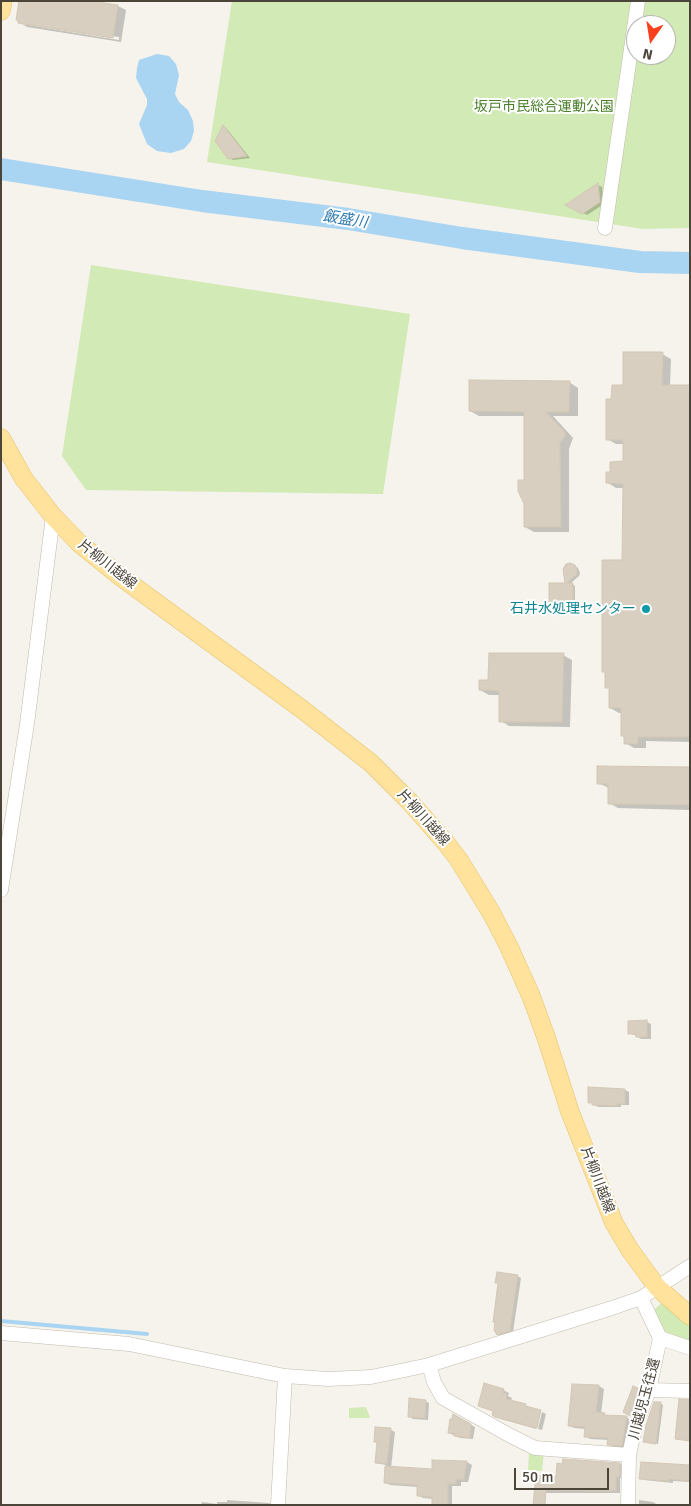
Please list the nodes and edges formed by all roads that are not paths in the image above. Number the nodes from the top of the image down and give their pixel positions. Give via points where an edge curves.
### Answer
1 (3, 1) edge
2 (638, 1) edge
3 (1, 11) edge
4 (605, 228) dead end
5 (1, 438) edge
6 (52, 516) junction
7 (1, 890) edge
8 (690, 1266) edge
9 (657, 1287) junction
10 (641, 1298) junction
11 (690, 1316) edge
12 (1, 1334) edge
13 (660, 1338) junction
14 (690, 1348) edge
15 (429, 1365) junction
16 (285, 1376) junction
17 (649, 1390) junction
18 (690, 1391) edge
19 (629, 1455) junction
20 (278, 1505) edge
21 (628, 1505) edge

1 - 3 main road
2 - 4 street
5 - 6 main road, 片柳川越線 via 24,479
6 - 7 street via 27,724
6 - 9 main road, 片柳川越線 via 121,577 370,763 446,843 492,914 509,947 531,996 607,1208 630,1250
8 - 9 street
9 - 10 street
9 - 11 main road, 片柳川越線
10 - 13 street, 川越児玉往還
10 - 15 street
12 - 16 street via 129,1344
13 - 14 street
13 - 17 street, 川越児玉往還
15 - 16 street via 371,1377
15 - 19 street via 444,1398 535,1448
16 - 20 street
17 - 18 street
17 - 19 street, 川越児玉往還
19 - 21 street, 川越児玉往還

